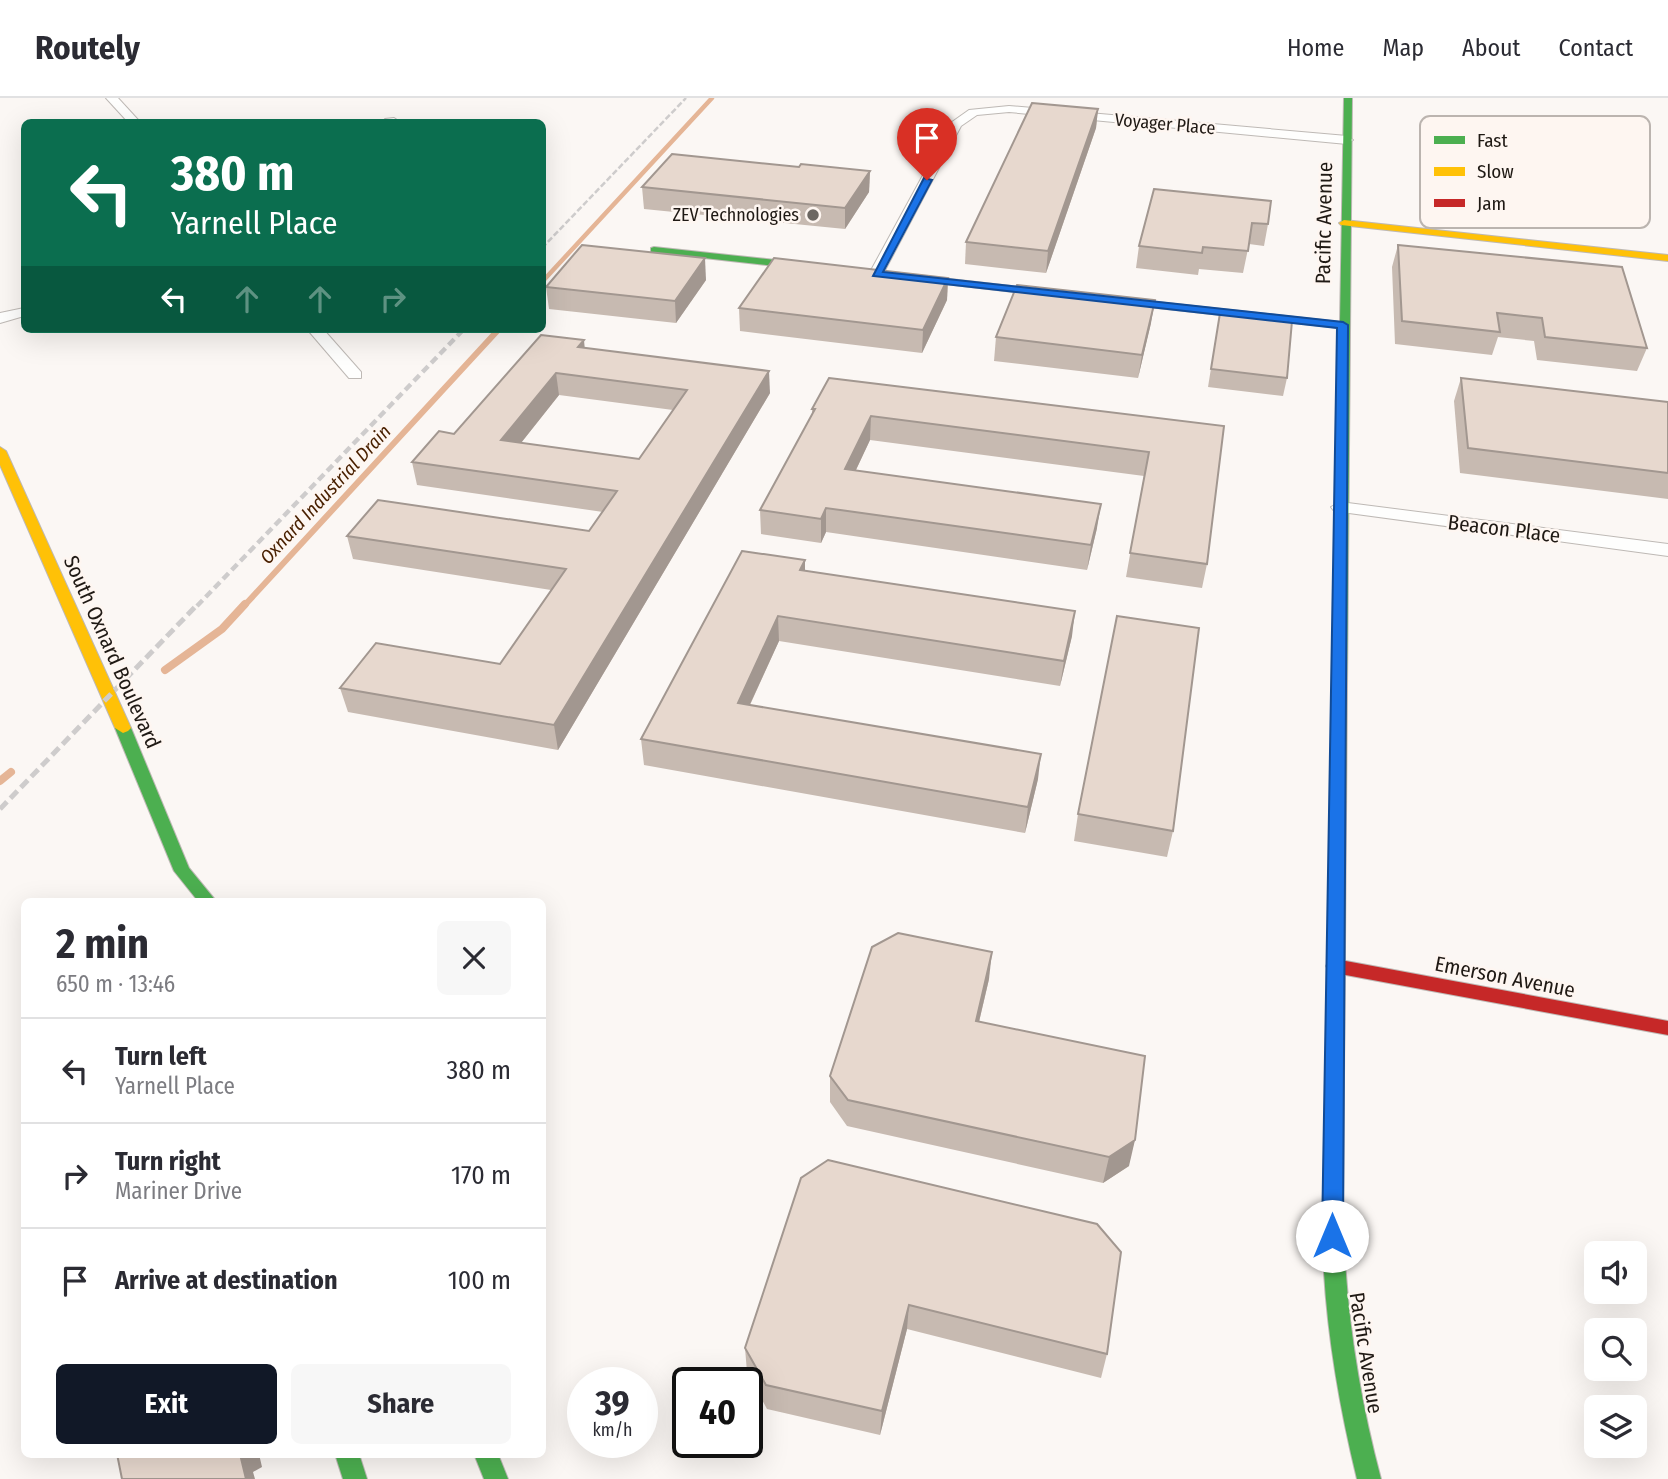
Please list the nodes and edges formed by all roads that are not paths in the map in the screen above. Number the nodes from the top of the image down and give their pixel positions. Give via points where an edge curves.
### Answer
1 (112, 98) edge
2 (1348, 98) edge
3 (131, 119) edge
4 (1347, 141) junction
5 (1344, 223) junction
6 (654, 250) edge
7 (1668, 258) edge
8 (824, 268) edge
9 (870, 273) joint
10 (21, 314) edge
11 (0, 318) edge
12 (1343, 325) junction
13 (318, 333) edge
14 (355, 375) dead end
15 (0, 451) edge
16 (1340, 507) junction
17 (1668, 550) edge
18 (182, 871) junction
19 (184, 898) edge
20 (205, 898) edge
21 (1335, 967) junction
22 (1668, 1028) edge
23 (348, 1458) edge
24 (488, 1458) edge
25 (355, 1479) edge
26 (496, 1479) edge
27 (1369, 1479) edge

1 - 3 street
2 - 4 street, Pacific Avenue
4 - 5 street, Pacific Avenue
4 - 9 street, Voyager Place via 1015,109 984,110 960,119
5 - 7 street
5 - 12 street, Pacific Avenue
6 - 8 street
9 - 12 street
10 - 11 street
12 - 16 street, Pacific Avenue
13 - 14 street
15 - 18 street, South Oxnard Boulevard
16 - 17 street, Beacon Place
16 - 21 street, Pacific Avenue
18 - 19 street, South Oxnard Boulevard
18 - 20 street, South Oxnard Boulevard
21 - 22 street, Emerson Avenue
21 - 27 street, Pacific Avenue via 1332,1259 1339,1338
23 - 25 street
24 - 26 street

